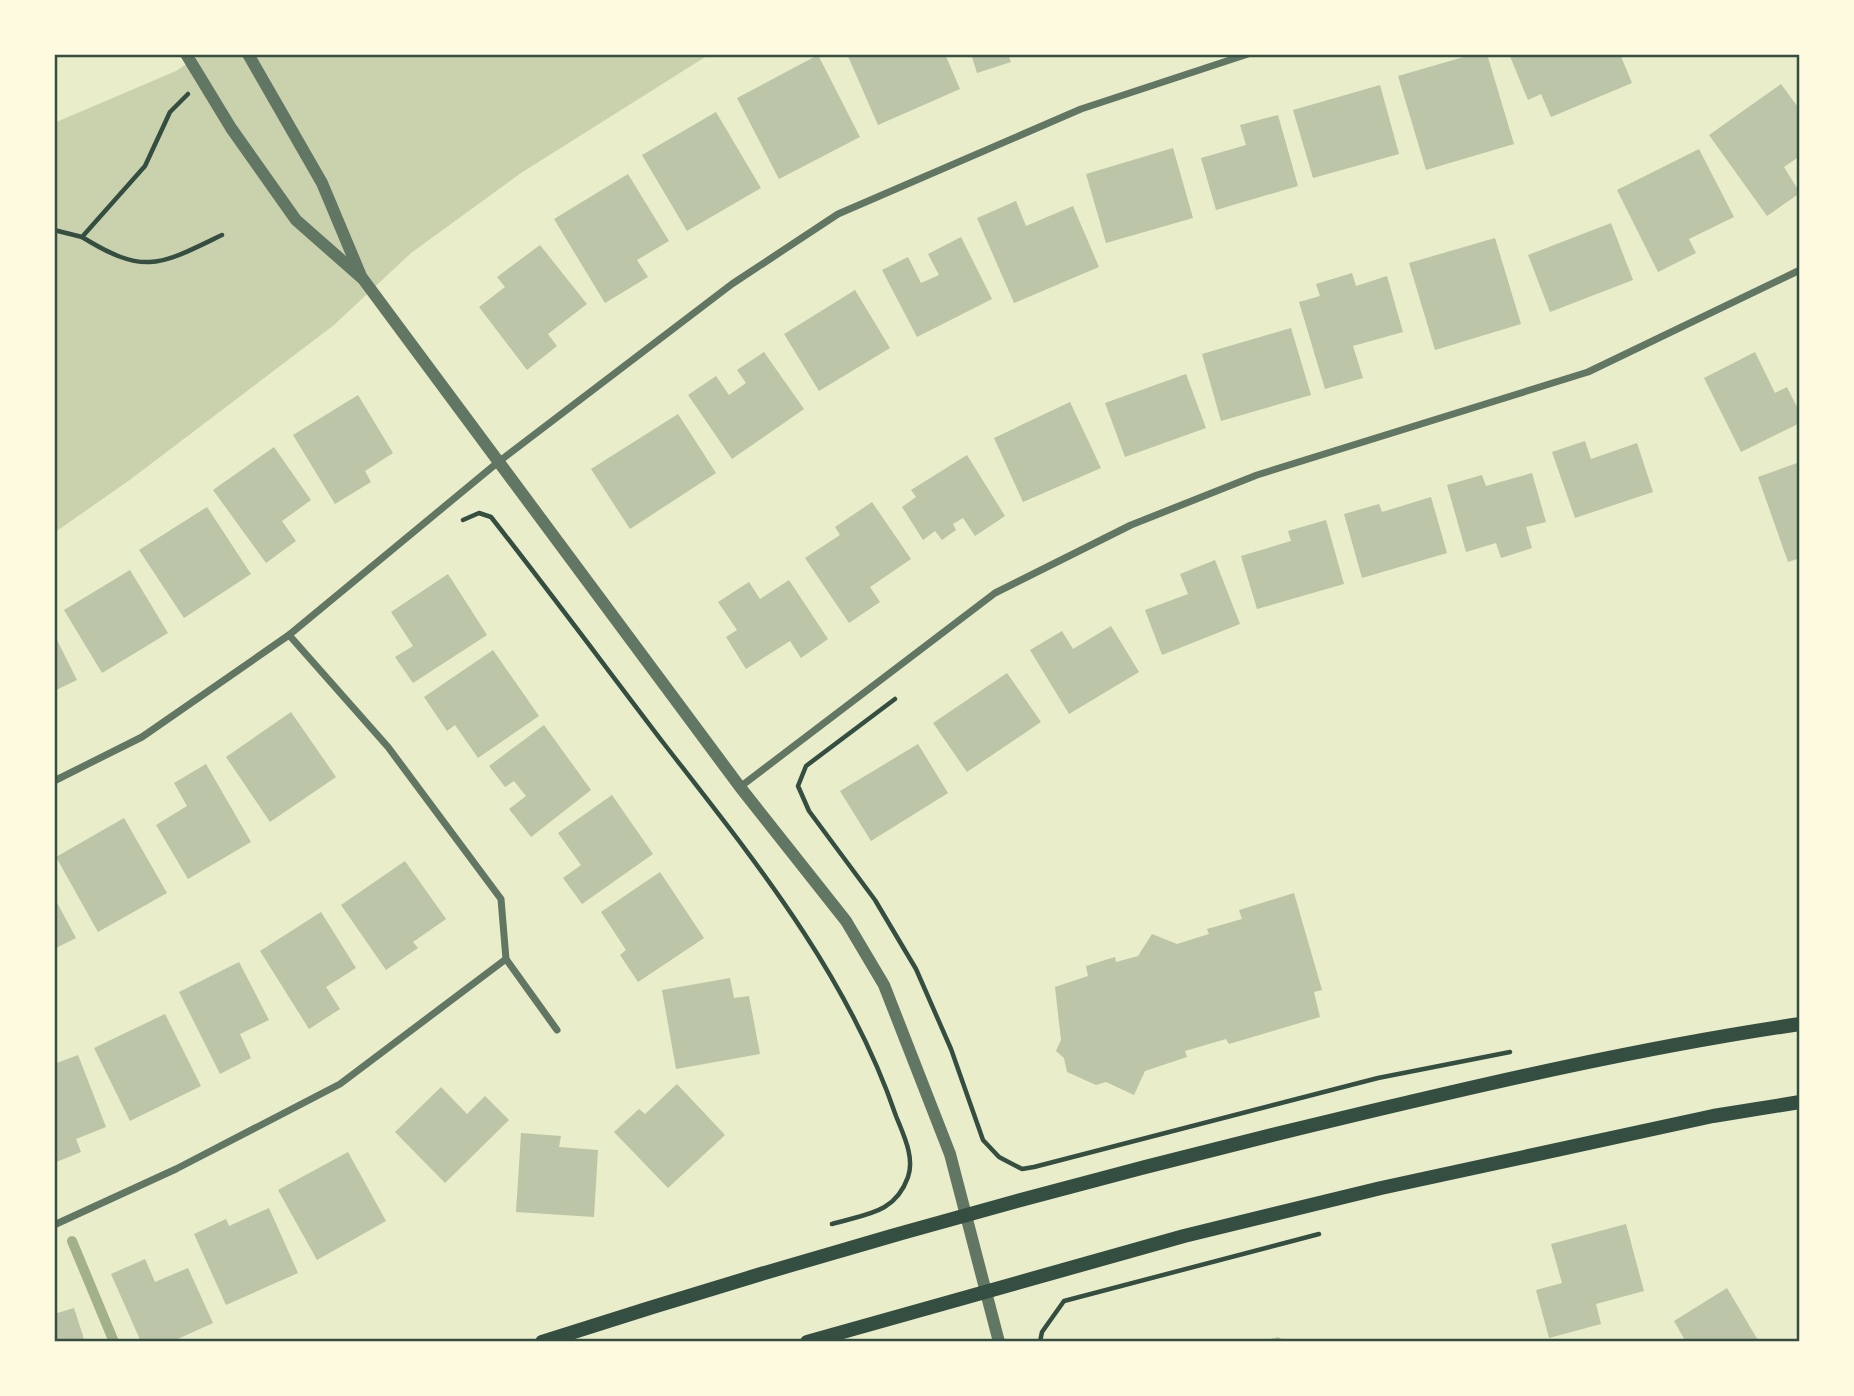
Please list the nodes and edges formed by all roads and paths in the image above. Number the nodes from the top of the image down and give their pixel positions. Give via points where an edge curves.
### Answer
1 (186, 54) edge
2 (248, 54) edge
3 (1248, 54) edge
4 (204, 84) junction
5 (54, 230) edge
6 (222, 234) dead end
7 (82, 237) junction
8 (1798, 275) edge
9 (363, 279) junction
10 (497, 463) junction
11 (454, 526) dead end
12 (289, 635) junction
13 (894, 699) dead end
14 (54, 781) edge
15 (740, 787) junction
16 (506, 959) junction
17 (1800, 1024) edge
18 (557, 1030) dead end
19 (1510, 1052) dead end
20 (1800, 1102) edge
21 (965, 1215) junction
22 (832, 1224) dead end
23 (54, 1225) edge
24 (1319, 1234) dead end
25 (984, 1291) junction
26 (542, 1342) edge
27 (807, 1342) edge
28 (999, 1342) edge
29 (1040, 1342) edge

1 - 4 street
2 - 9 street via 322,183
3 - 10 street via 1081,109 838,214 732,284
4 - 7 path via 170,112 145,166
4 - 9 street via 296,220
5 - 7 path
6 - 7 path via 170,260 144,262 123,260
8 - 15 street via 1588,372 1257,475 1131,525 995,593
9 - 10 street
10 - 12 street
10 - 15 street
11 - 22 path via 473,514 491,517 762,870 841,991 887,1088 907,1146 909,1168 896,1200 886,1208
12 - 14 street via 142,737
12 - 16 street via 388,747 501,899
13 - 19 path via 806,766 799,778 800,794 875,900 916,969 983,1140 999,1157 1022,1168 1034,1167 1365,1082
15 - 21 street via 846,921 884,985 950,1154
16 - 18 street
16 - 23 street via 340,1084 176,1169
17 - 21 main road via 1501,1081 1180,1157
20 - 25 main road via 1713,1115 1381,1188
21 - 25 street
21 - 26 main road
24 - 29 path via 1064,1301
25 - 27 main road
25 - 28 street

